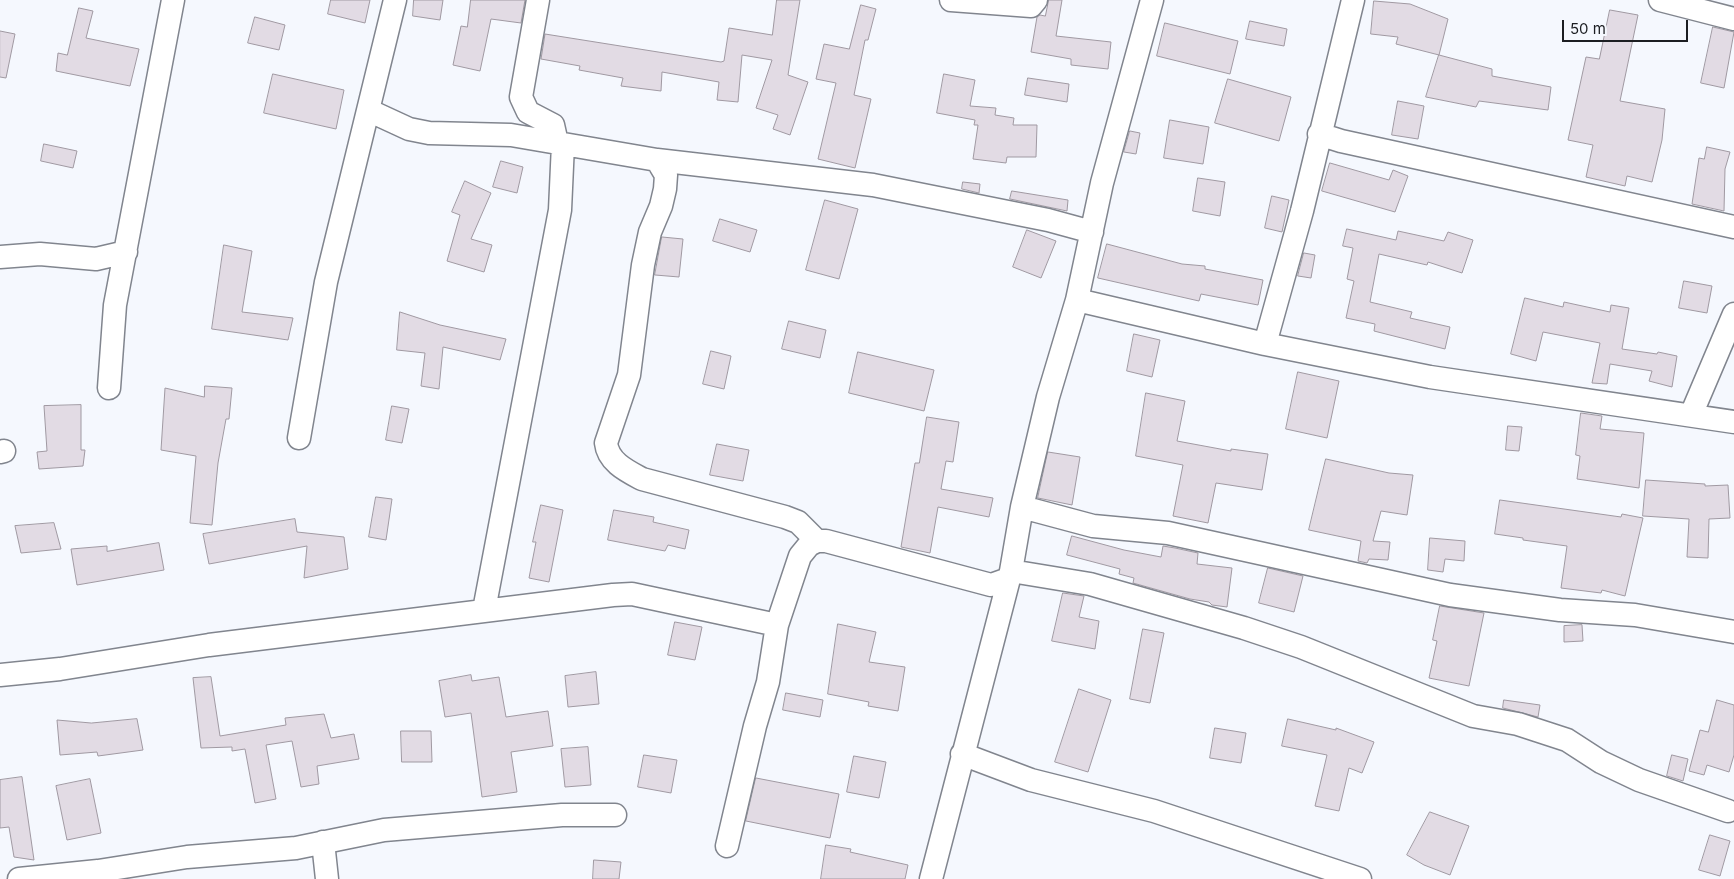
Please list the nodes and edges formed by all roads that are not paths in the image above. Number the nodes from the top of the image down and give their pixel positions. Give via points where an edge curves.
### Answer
1 (173, 0) edge
2 (396, 0) edge
3 (538, 0) edge
4 (952, 0) edge
5 (1036, 0) edge
6 (1152, 0) edge
7 (1353, 0) edge
8 (1660, 0) edge
9 (1734, 19) edge
10 (370, 111) junction
11 (1319, 134) junction
12 (560, 143) junction
13 (657, 160) junction
14 (1734, 227) edge
15 (1092, 232) junction
16 (126, 252) junction
17 (0, 258) edge
18 (96, 259) junction
19 (119, 284) junction
20 (1077, 300) junction
21 (1734, 314) edge
22 (1265, 344) junction
23 (109, 388) dead end
24 (1691, 415) junction
25 (1734, 422) edge
26 (299, 438) dead end
27 (1022, 507) junction
28 (817, 541) junction
29 (1003, 583) junction
30 (484, 610) junction
31 (777, 625) junction
32 (1734, 632) edge
33 (0, 675) edge
34 (962, 754) junction
35 (1728, 811) dead end
36 (615, 815) dead end
37 (323, 842) junction
38 (727, 846) dead end
39 (19, 879) edge
40 (327, 879) edge
41 (931, 879) edge
42 (1360, 879) edge

1 - 16 street
2 - 10 street
3 - 12 street via 521,97 528,112 553,125
4 - 5 street via 1031,6
6 - 15 street via 1104,174
7 - 11 street
8 - 9 street
10 - 12 street via 409,129 429,133 511,135
10 - 26 street via 326,282
11 - 14 street
11 - 22 street via 1302,211
12 - 13 street
12 - 30 street via 560,210
13 - 15 street via 874,185
13 - 28 street via 666,175 666,189 650,232 629,375 606,443 607,450 626,471 642,478 785,517 798,522
15 - 20 street
16 - 18 street
16 - 19 street
17 - 18 street via 40,254
18 - 19 street
19 - 23 street
20 - 22 street
20 - 27 street via 1048,397
21 - 24 street
22 - 24 street via 1430,377
24 - 25 street
27 - 29 street
27 - 32 street via 1093,526 1168,533 1450,595 1560,610 1635,615
28 - 29 street
28 - 31 street via 800,556
29 - 34 street
29 - 35 street via 1090,584 1244,628 1301,647 1474,716 1518,724 1567,740 1600,762 1639,780
30 - 31 street via 632,594
30 - 33 street
31 - 38 street via 768,682
34 - 41 street
34 - 42 street via 1031,780 1154,810
36 - 37 street via 562,815 384,830
37 - 39 street via 296,848 187,857
37 - 40 street

